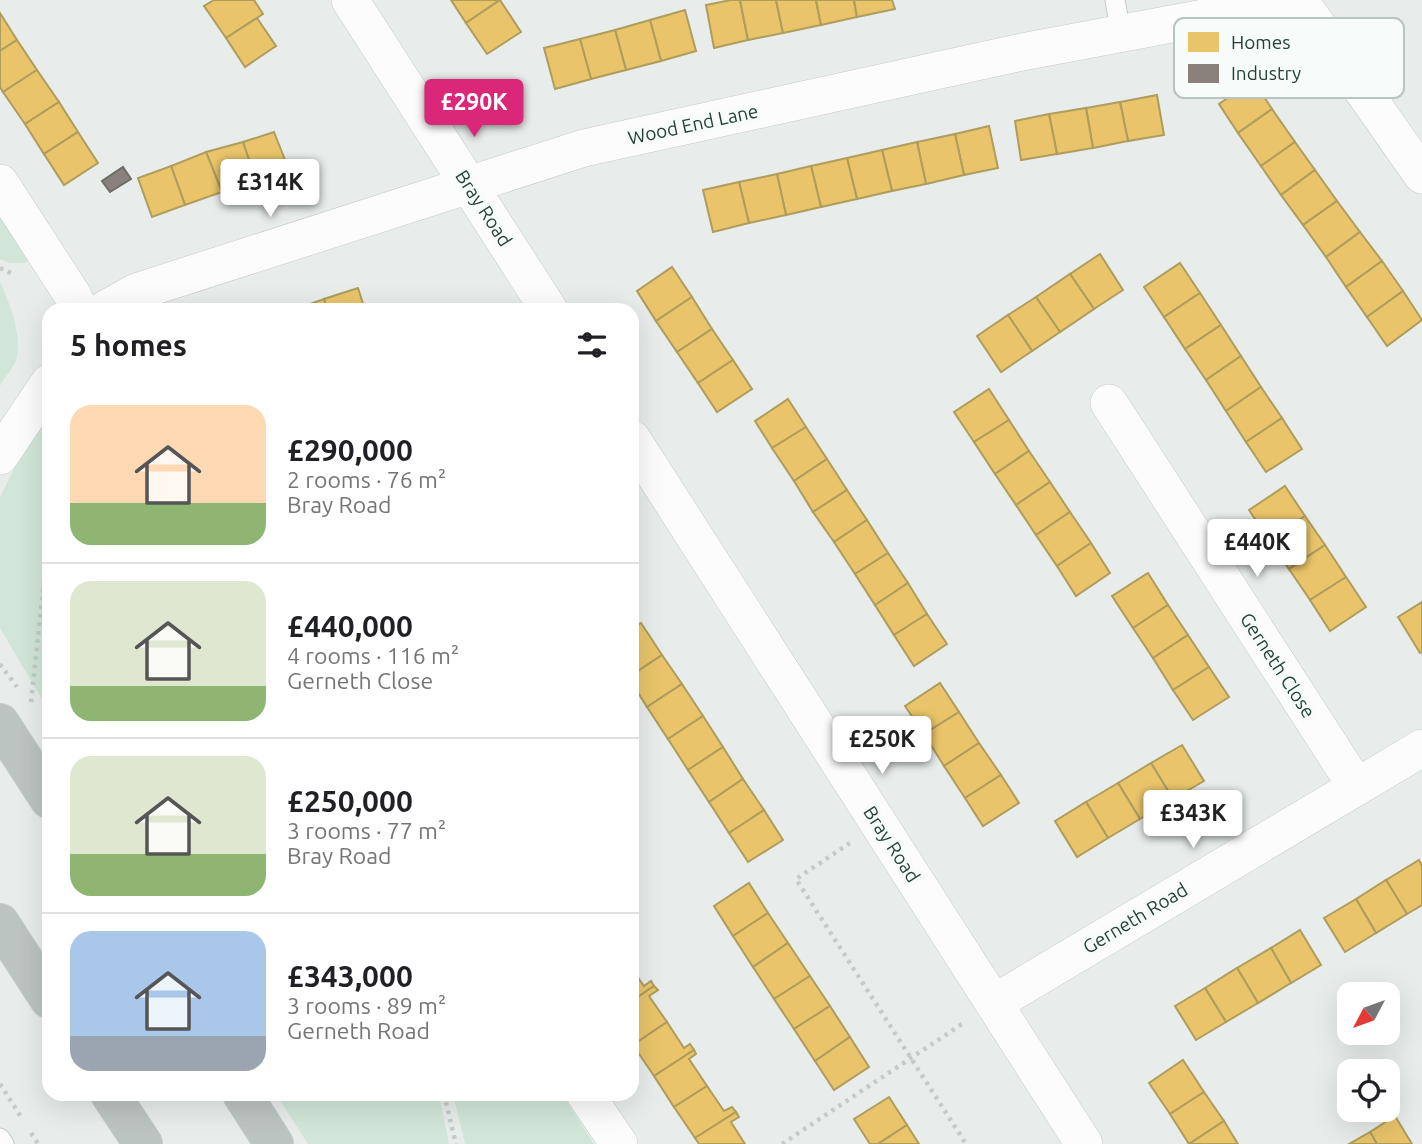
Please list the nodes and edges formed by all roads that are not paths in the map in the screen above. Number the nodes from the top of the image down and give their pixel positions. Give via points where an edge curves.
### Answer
1 (350, 0) edge
2 (1300, 0) edge
3 (1118, 17) edge
4 (1313, 18) edge
5 (1368, 98) edge
6 (1422, 175) edge
7 (0, 183) edge
8 (470, 186) junction
9 (76, 303) edge
10 (116, 303) edge
11 (545, 303) edge
12 (42, 393) edge
13 (1109, 402) dead end
14 (639, 450) edge
15 (0, 456) edge
16 (15, 715) edge
17 (1422, 748) edge
18 (42, 782) edge
19 (1356, 786) junction
20 (0, 923) edge
21 (42, 988) edge
22 (994, 1003) junction
23 (114, 1101) edge
24 (246, 1101) edge
25 (590, 1101) edge
26 (0, 1138) edge
27 (4, 1144) edge
28 (142, 1144) edge
29 (274, 1144) edge
30 (619, 1144) edge
31 (1084, 1144) edge

1 - 8 street, Bray Road
2 - 3 street, Wood End Lane
2 - 4 street
3 - 8 street, Wood End Lane via 1009,55 584,148
5 - 6 street
7 - 9 street
8 - 10 street, Wood End Lane via 136,292
8 - 11 street, Bray Road
12 - 15 street
13 - 19 street, Gerneth Close
14 - 22 street, Bray Road
16 - 18 highway
17 - 19 street, Gerneth Road
19 - 22 street, Gerneth Road
20 - 21 highway
22 - 31 street, Bray Road
23 - 28 highway
24 - 29 highway
25 - 30 street
26 - 27 lane

